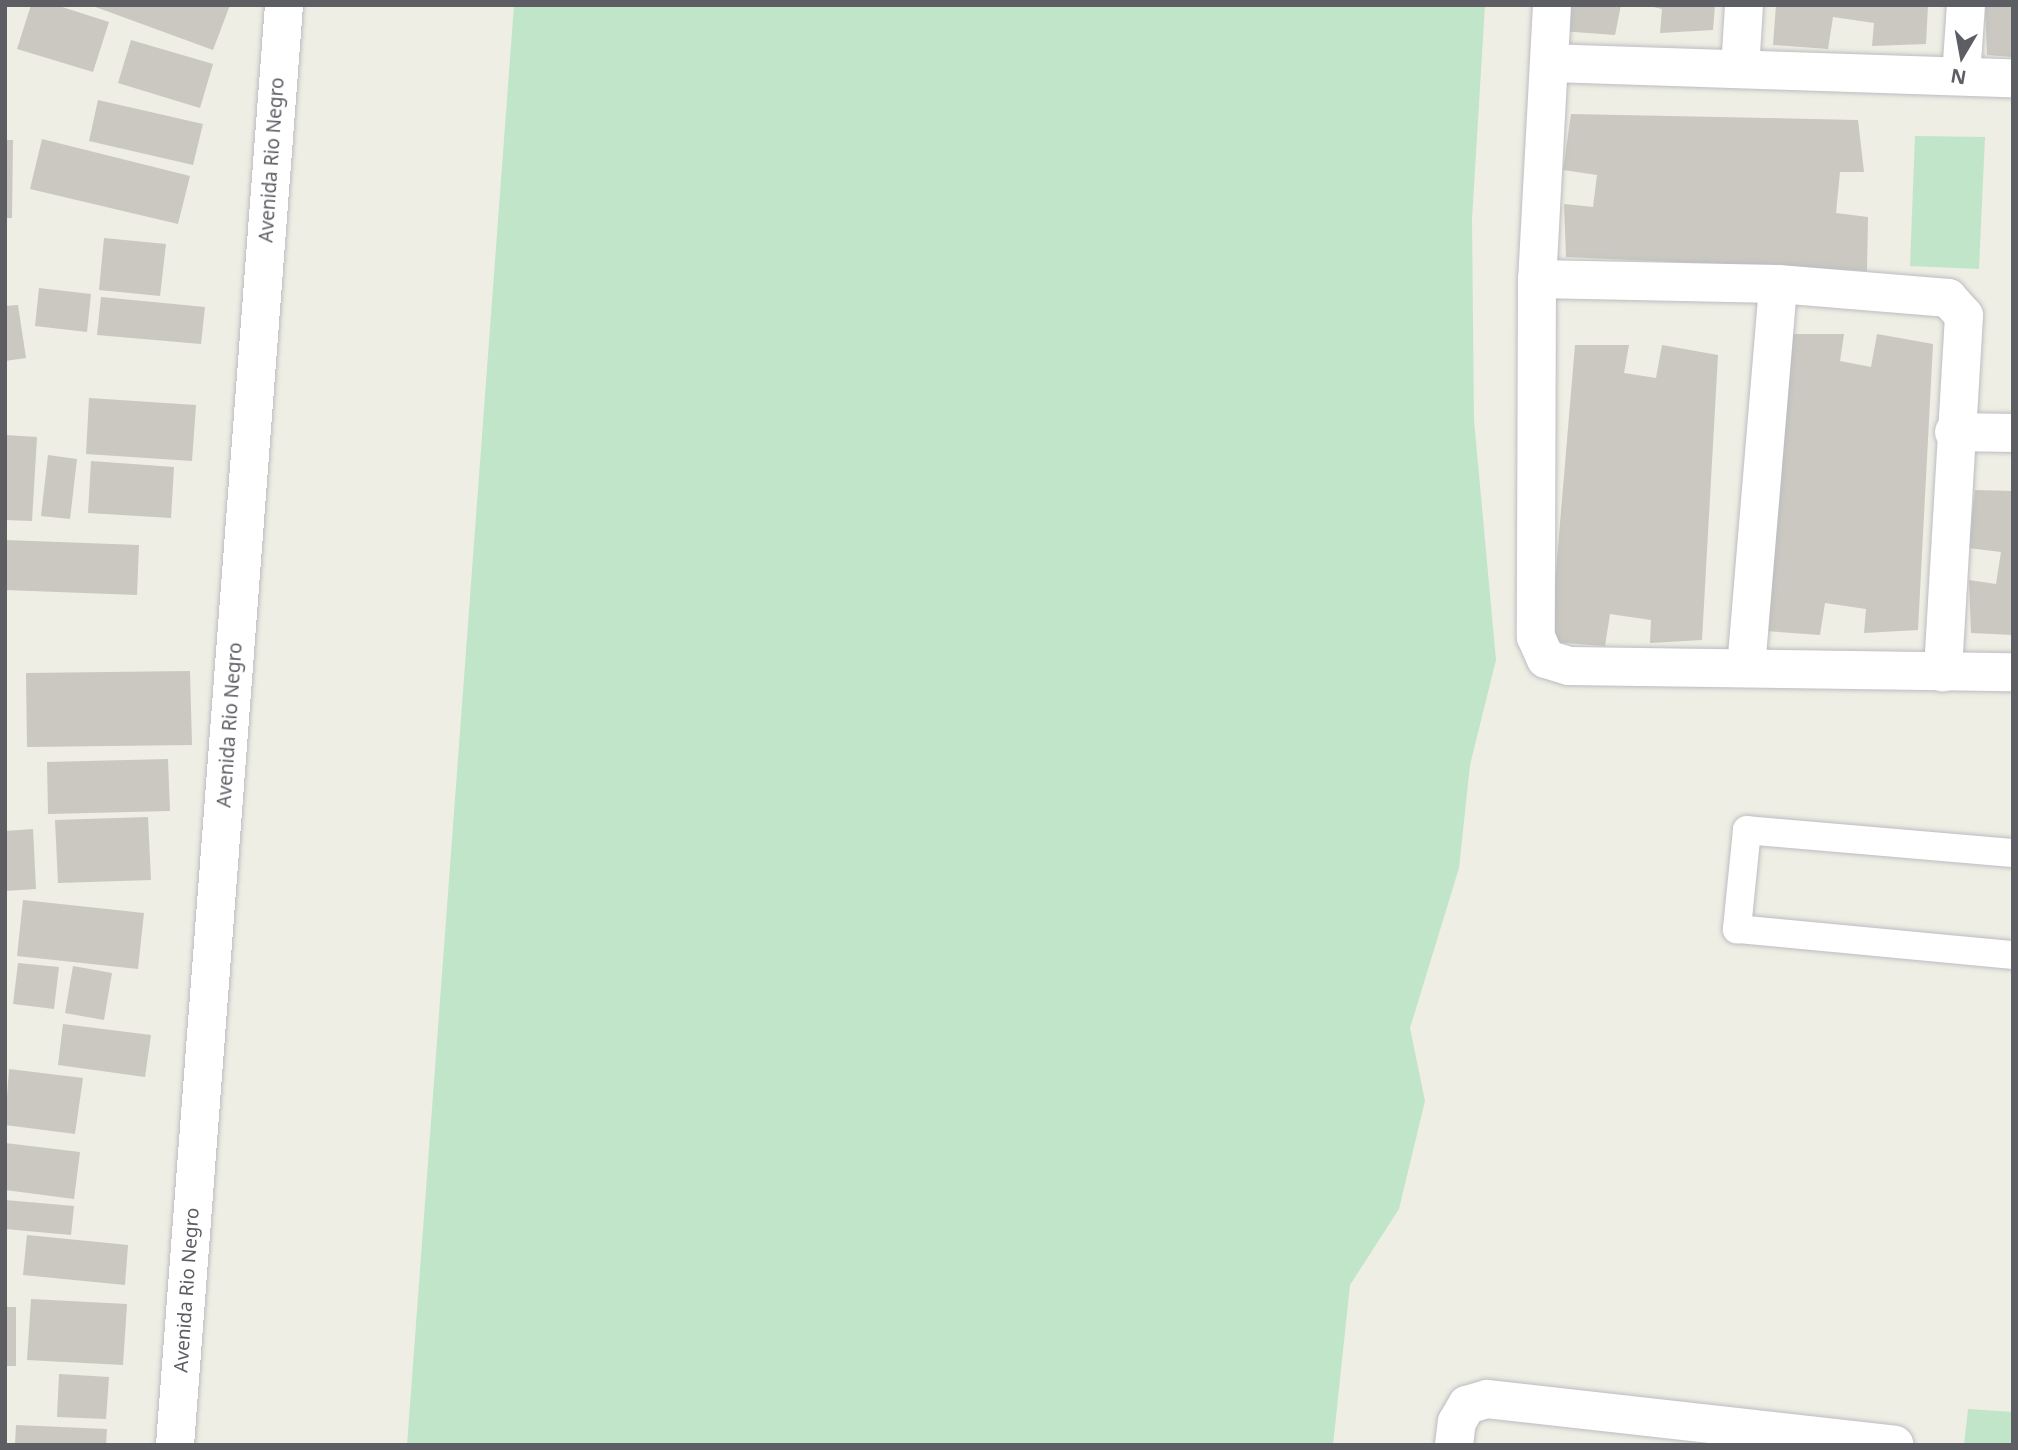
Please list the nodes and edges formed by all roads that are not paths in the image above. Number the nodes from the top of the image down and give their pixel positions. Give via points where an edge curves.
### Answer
1 (284, 5) edge
2 (1552, 5) edge
3 (1744, 5) edge
4 (1966, 5) edge
5 (1549, 63) junction
6 (1740, 69) junction
7 (1961, 76) junction
8 (2013, 78) edge
9 (1537, 279) junction
10 (1777, 284) junction
11 (1954, 432) junction
12 (2013, 433) edge
13 (1746, 668) junction
14 (1942, 672) junction
15 (2013, 672) edge
16 (2013, 853) edge
17 (2013, 955) edge
18 (175, 1445) edge
19 (1454, 1445) edge
20 (1894, 1445) edge

1 - 18 street, Avenida Rio Negro
2 - 5 street
3 - 6 street
4 - 7 street
5 - 6 street
5 - 9 street
6 - 7 street
7 - 8 street
9 - 10 street
9 - 13 street via 1536,636 1546,659 1569,666
10 - 11 street via 1948,298 1964,316
10 - 13 street
11 - 12 street
11 - 14 street
13 - 14 street
14 - 15 street
16 - 17 lane via 1747,830 1737,929
19 - 20 street via 1457,1422 1467,1405 1487,1399

